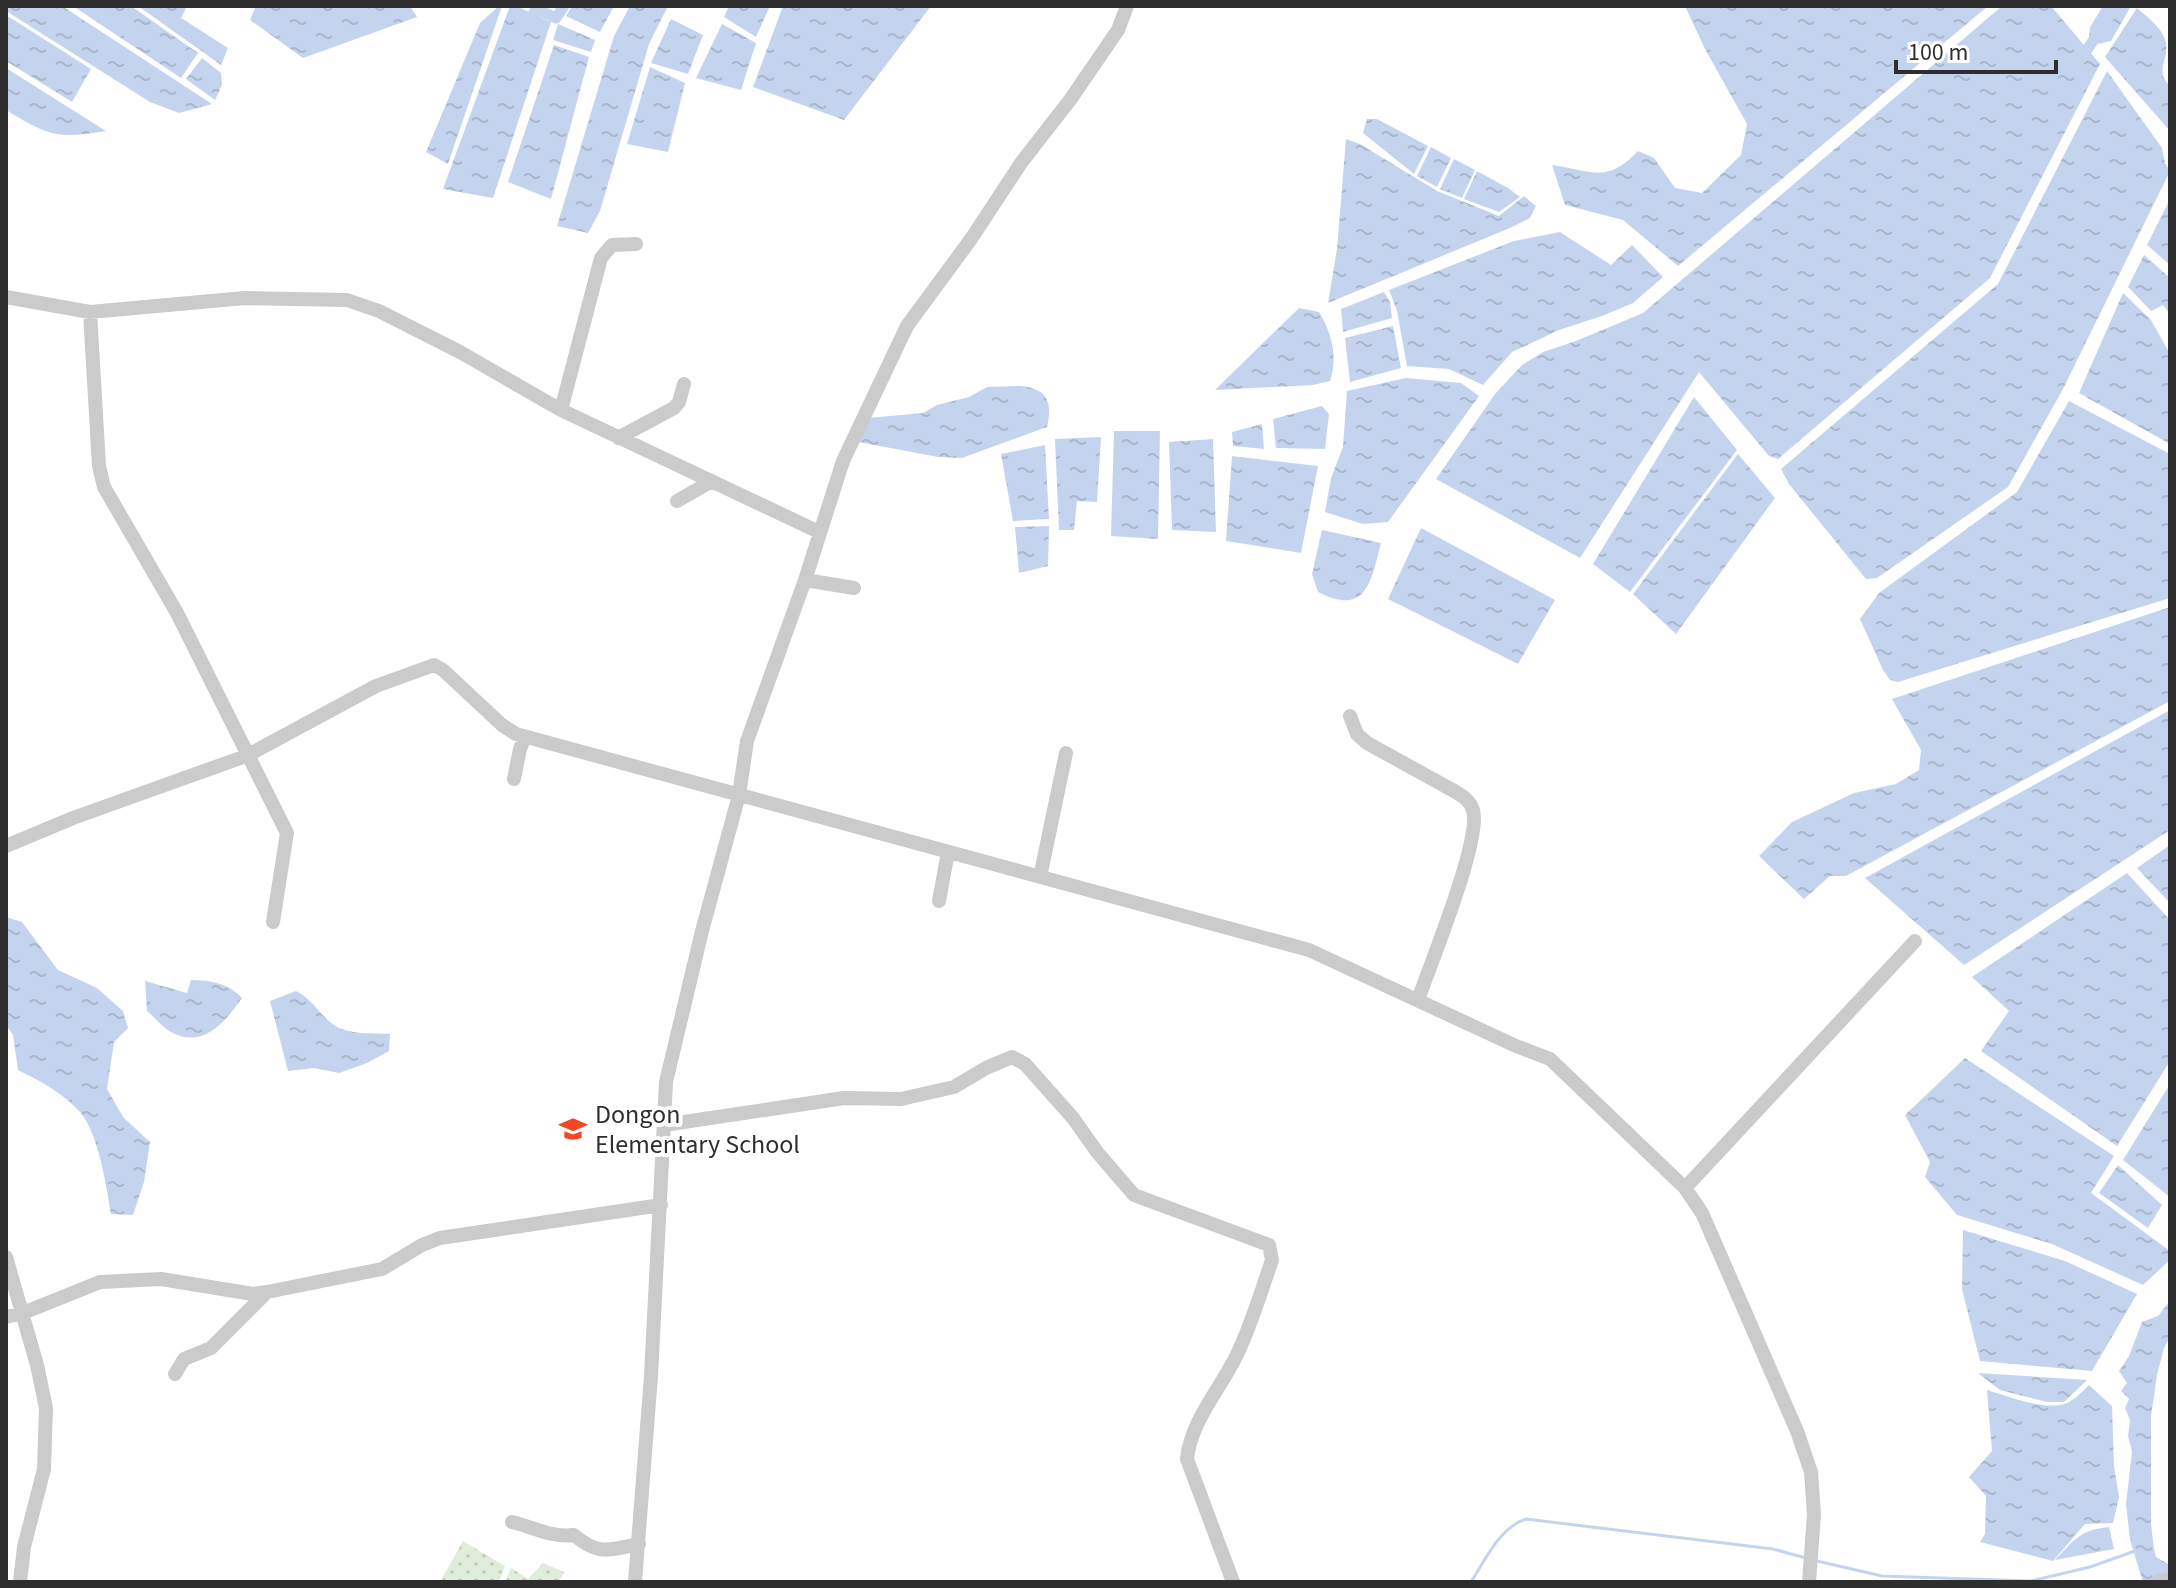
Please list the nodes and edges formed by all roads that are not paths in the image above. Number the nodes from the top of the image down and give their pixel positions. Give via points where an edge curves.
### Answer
1 (1127, 6) edge
2 (636, 244) dead end
3 (6, 297) edge
4 (90, 312) junction
5 (684, 384) dead end
6 (561, 410) junction
7 (618, 438) junction
8 (712, 481) junction
9 (677, 501) dead end
10 (819, 532) junction
11 (805, 580) junction
12 (854, 588) dead end
13 (1350, 716) dead end
14 (525, 737) junction
15 (1066, 753) dead end
16 (246, 756) junction
17 (514, 779) dead end
18 (739, 795) junction
19 (6, 846) edge
20 (948, 852) junction
21 (1040, 877) junction
22 (939, 901) dead end
23 (273, 922) dead end
24 (1915, 941) dead end
25 (1418, 1000) junction
26 (664, 1125) junction
27 (1685, 1188) junction
28 (661, 1205) junction
29 (6, 1257) edge
30 (267, 1292) junction
31 (23, 1313) junction
32 (6, 1317) edge
33 (175, 1374) dead end
34 (512, 1522) dead end
35 (639, 1544) junction
36 (2170, 1579) edge
37 (20, 1582) edge
38 (635, 1582) edge
39 (1233, 1582) edge
40 (1809, 1582) edge
41 (2158, 1582) edge

1 - 10 street via 1118,30 1070,100 907,326 856,430
2 - 6 street via 612,245 601,258
3 - 4 street
4 - 6 street via 245,298 347,300 447,345
4 - 16 street via 104,487 177,613
5 - 7 street via 674,408
6 - 7 street
7 - 8 street
8 - 9 street
8 - 10 street
10 - 11 street
11 - 12 street
11 - 18 street via 747,741
13 - 25 street via 1367,743 1469,800 1474,812 1473,842
14 - 16 street via 509,731 434,665 376,686
14 - 17 street
14 - 18 street
15 - 21 street
16 - 19 street
16 - 23 street via 287,836
18 - 20 street
18 - 26 street via 666,1082
20 - 21 street
20 - 22 street
21 - 25 street via 1309,950
24 - 27 street
25 - 27 street via 1550,1059
26 - 28 street
26 - 39 street via 844,1098 901,1099 954,1087 1012,1057 1025,1064 1073,1118 1134,1195 1269,1245 1272,1260 1240,1349 1188,1447 1187,1459
27 - 40 street via 1708,1227 1811,1472
28 - 30 street via 440,1238 382,1269
28 - 35 street
29 - 31 street
30 - 31 street via 161,1279 100,1282
30 - 33 street via 211,1348 184,1359
31 - 32 street
31 - 37 street via 46,1408 44,1469
34 - 35 street via 556,1537 574,1535 606,1551
35 - 38 street
36 - 41 street

